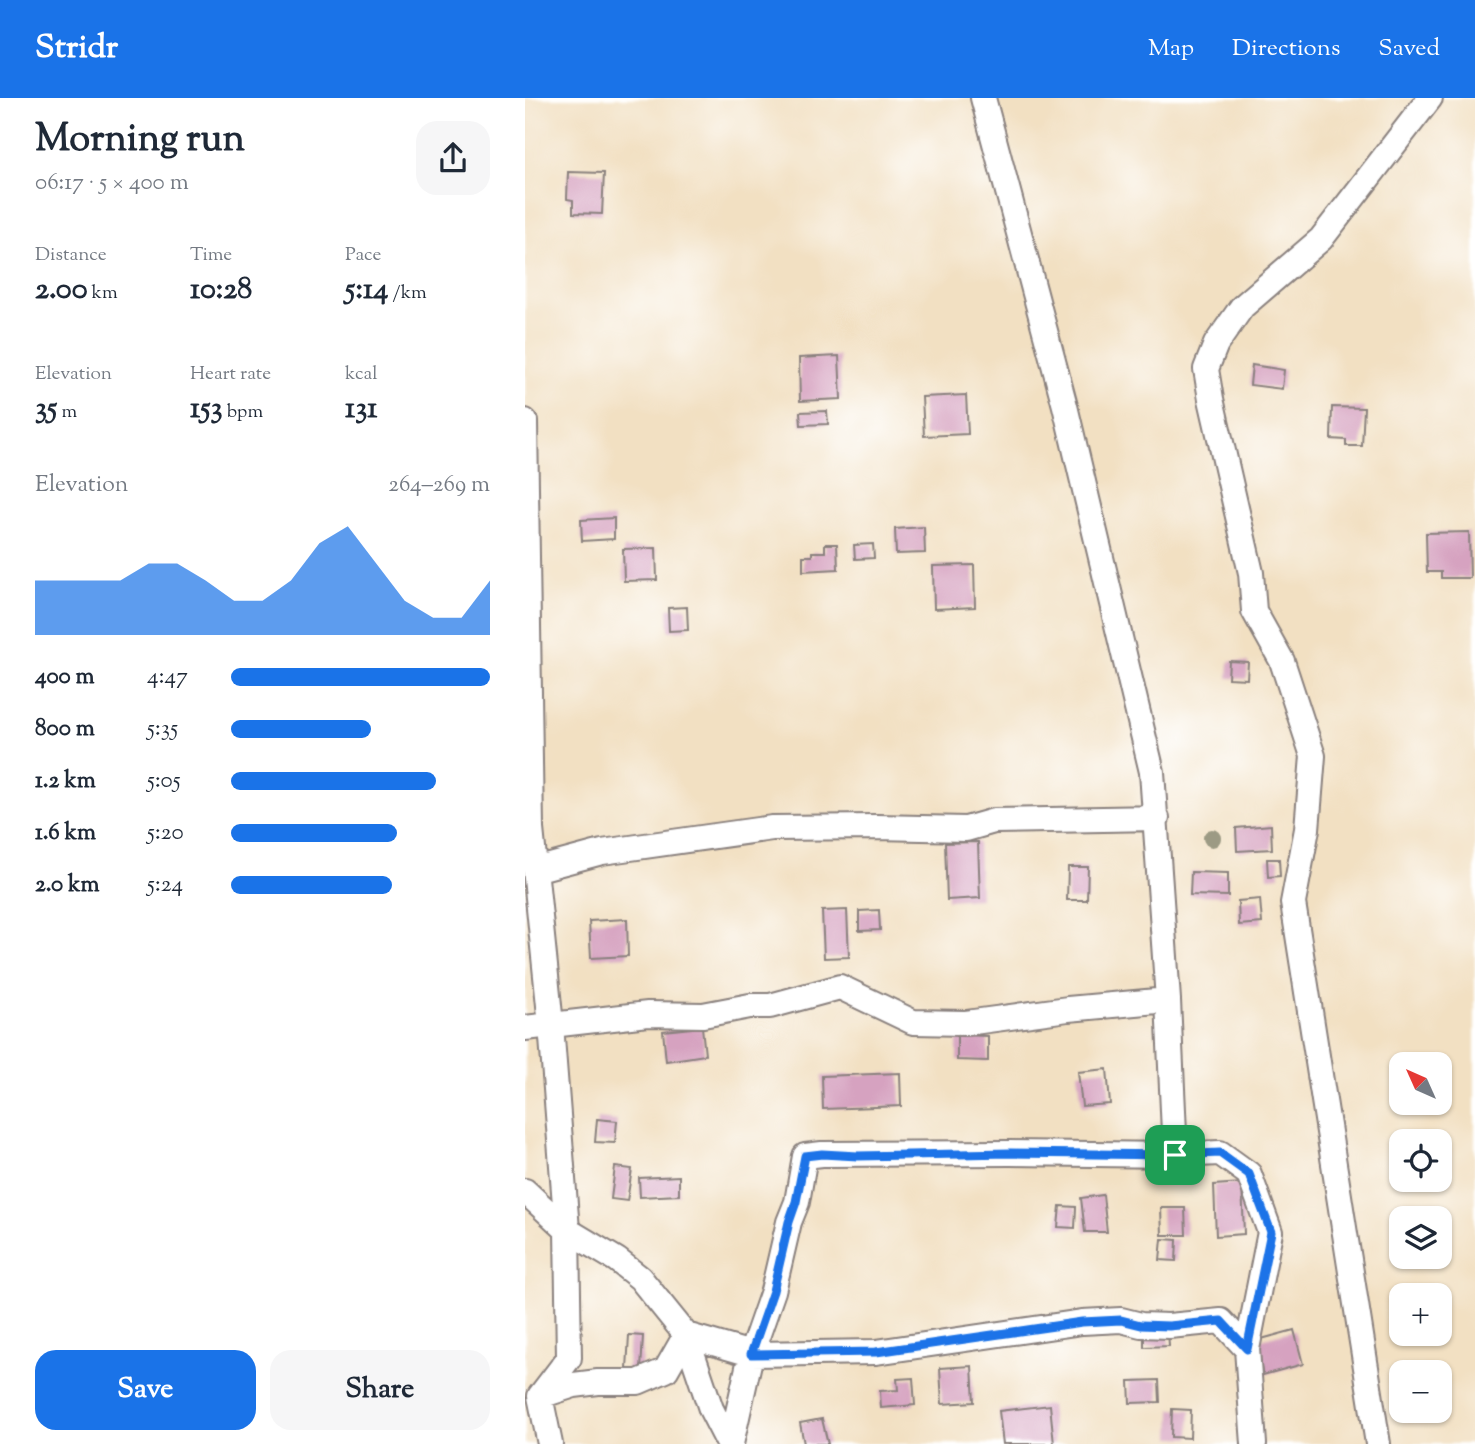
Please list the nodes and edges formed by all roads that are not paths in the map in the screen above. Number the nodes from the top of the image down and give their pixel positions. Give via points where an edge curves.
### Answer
1 (982, 98) edge
2 (1430, 98) edge
3 (525, 421) edge
4 (1157, 818) junction
5 (534, 870) junction
6 (1168, 1000) junction
7 (551, 1025) junction
8 (525, 1028) edge
9 (1175, 1155) junction
10 (525, 1191) edge
11 (567, 1230) junction
12 (686, 1335) junction
13 (1247, 1349) junction
14 (751, 1354) junction
15 (540, 1396) junction
16 (550, 1444) edge
17 (730, 1444) edge
18 (1254, 1444) edge
19 (1378, 1444) edge

1 - 4 street via 1068,419 1152,772
2 - 19 street via 1321,239 1243,307 1216,344 1206,369 1251,573 1254,611 1282,661 1313,756 1307,829 1293,903
3 - 5 street
4 - 5 street via 994,821 966,829 772,828 602,852
4 - 6 street
5 - 7 street
6 - 7 street via 966,1023 913,1022 840,987 770,1006 703,1015 648,1014
6 - 9 street
7 - 8 street
7 - 11 street
9 - 13 street via 1220,1153 1249,1174 1271,1232
9 - 14 street via 805,1156 773,1291
10 - 11 street
11 - 12 street via 640,1278
11 - 15 street via 569,1358
12 - 14 street
12 - 15 street via 666,1370 638,1382 574,1385
12 - 17 street via 711,1409
13 - 14 street via 1221,1321 1169,1326 1121,1320 1035,1327 876,1352
13 - 18 street
14 - 17 street
15 - 16 street

